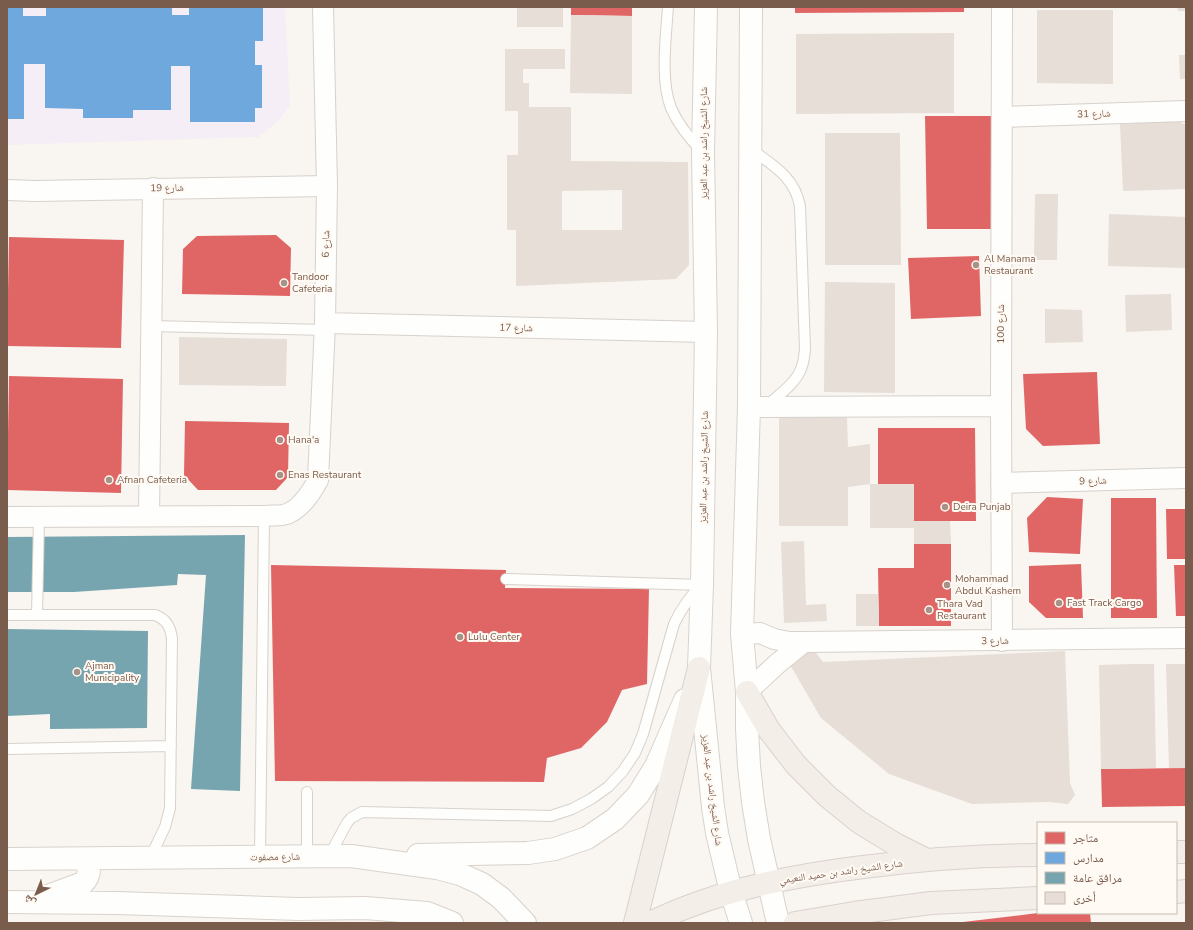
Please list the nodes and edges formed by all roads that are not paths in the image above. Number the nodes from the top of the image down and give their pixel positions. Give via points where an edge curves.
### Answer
1 (323, 7) edge
2 (668, 7) edge
3 (706, 7) edge
4 (751, 7) edge
5 (1002, 7) edge
6 (1186, 111) edge
7 (1002, 117) junction
8 (750, 149) junction
9 (703, 152) junction
10 (327, 186) junction
11 (153, 188) junction
12 (7, 190) edge
13 (151, 326) junction
14 (325, 326) junction
15 (706, 332) junction
16 (1001, 406) junction
17 (758, 407) junction
18 (1186, 478) edge
19 (1001, 483) junction
20 (7, 516) edge
21 (39, 516) junction
22 (149, 516) junction
23 (264, 516) junction
24 (506, 579) dead end
25 (702, 585) junction
26 (7, 615) edge
27 (37, 615) junction
28 (742, 634) junction
29 (1186, 638) edge
30 (1002, 641) junction
31 (804, 642) junction
32 (699, 668) junction
33 (747, 692) junction
34 (171, 746) junction
35 (7, 749) edge
36 (307, 792) dead end
37 (1037, 855) edge
38 (329, 856) junction
39 (351, 856) junction
40 (260, 857) junction
41 (307, 857) junction
42 (150, 858) junction
43 (7, 859) edge
44 (82, 859) junction
45 (928, 860) junction
46 (769, 882) junction
47 (731, 892) junction
48 (1037, 898) edge
49 (7, 902) edge
50 (31, 902) junction
51 (452, 923) edge
52 (525, 923) edge
53 (635, 923) edge
54 (650, 923) edge
55 (741, 923) edge
56 (778, 923) edge
57 (795, 923) edge

1 - 10 street, شارع 6
2 - 9 lane via 666,88 671,108 679,122 689,138
3 - 9 main road, شارع الشيخ راشد بن عبد العزيز
4 - 8 main road
5 - 7 street, شارع 100
6 - 7 street, شارع 31
7 - 16 street, شارع 100
8 - 17 main road
8 - 17 lane via 790,181 798,197 805,349 804,361 795,380
9 - 15 main road, شارع الشيخ راشد بن عبد العزيز
10 - 11 street, شارع 19
10 - 14 street, شارع 6
11 - 12 street, شارع 19
11 - 13 street
13 - 14 lane
13 - 22 street
14 - 15 street, شارع 17
14 - 23 street, شارع 6 via 318,480 300,506 284,515
15 - 25 main road, شارع الشيخ راشد بن عبد العزيز
16 - 17 street
16 - 19 street, شارع 100
17 - 28 main road
18 - 19 street, شارع 9
19 - 30 street, شارع 100
20 - 21 street
21 - 22 street
21 - 27 lane
22 - 23 street
23 - 40 lane
24 - 25 lane
25 - 32 main road, شارع الشيخ راشد بن عبد العزيز
25 - 38 lane via 690,596 674,624 643,734 635,753 608,787 572,809 551,816 362,812 351,818
26 - 27 lane
27 - 34 lane via 155,615 167,622 172,638
28 - 31 street, شارع 3 via 760,633 774,639
28 - 33 main road
29 - 30 street, شارع 3
30 - 31 street, شارع 3
31 - 33 street
32 - 39 main road via 656,766 638,795 615,819 587,838 555,849 528,853
32 - 47 main road, شارع الشيخ راشد بن عبد العزيز via 712,807 720,852
32 - 53 main road
33 - 45 main road via 769,730 796,764 827,796 859,822
33 - 46 main road via 753,802
34 - 35 lane
34 - 42 lane via 170,808 165,828
36 - 41 lane
37 - 45 main road, شارع الشيخ راشد بن حميد النعيمي
38 - 39 main road, شارع مصفوت
38 - 41 main road, شارع مصفوت
39 - 52 main road, شارع مصفوت via 438,868 460,874 482,884 501,898
40 - 41 main road, شارع مصفوت
40 - 42 main road, شارع مصفوت
42 - 44 main road, شارع مصفوت
43 - 44 main road, شارع مصفوت
44 - 50 main road via 89,867 87,879 83,883
45 - 46 main road, شارع الشيخ راشد بن حميد النعيمي
46 - 47 main road, شارع الشيخ راشد بن حميد النعيمي
46 - 56 main road
47 - 54 main road, شارع الشيخ راشد بن حميد النعيمي via 682,908
47 - 55 main road, شارع الشيخ راشد بن عبد العزيز
48 - 57 main road via 931,903
49 - 50 main road
50 - 51 main road via 380,909 428,913

